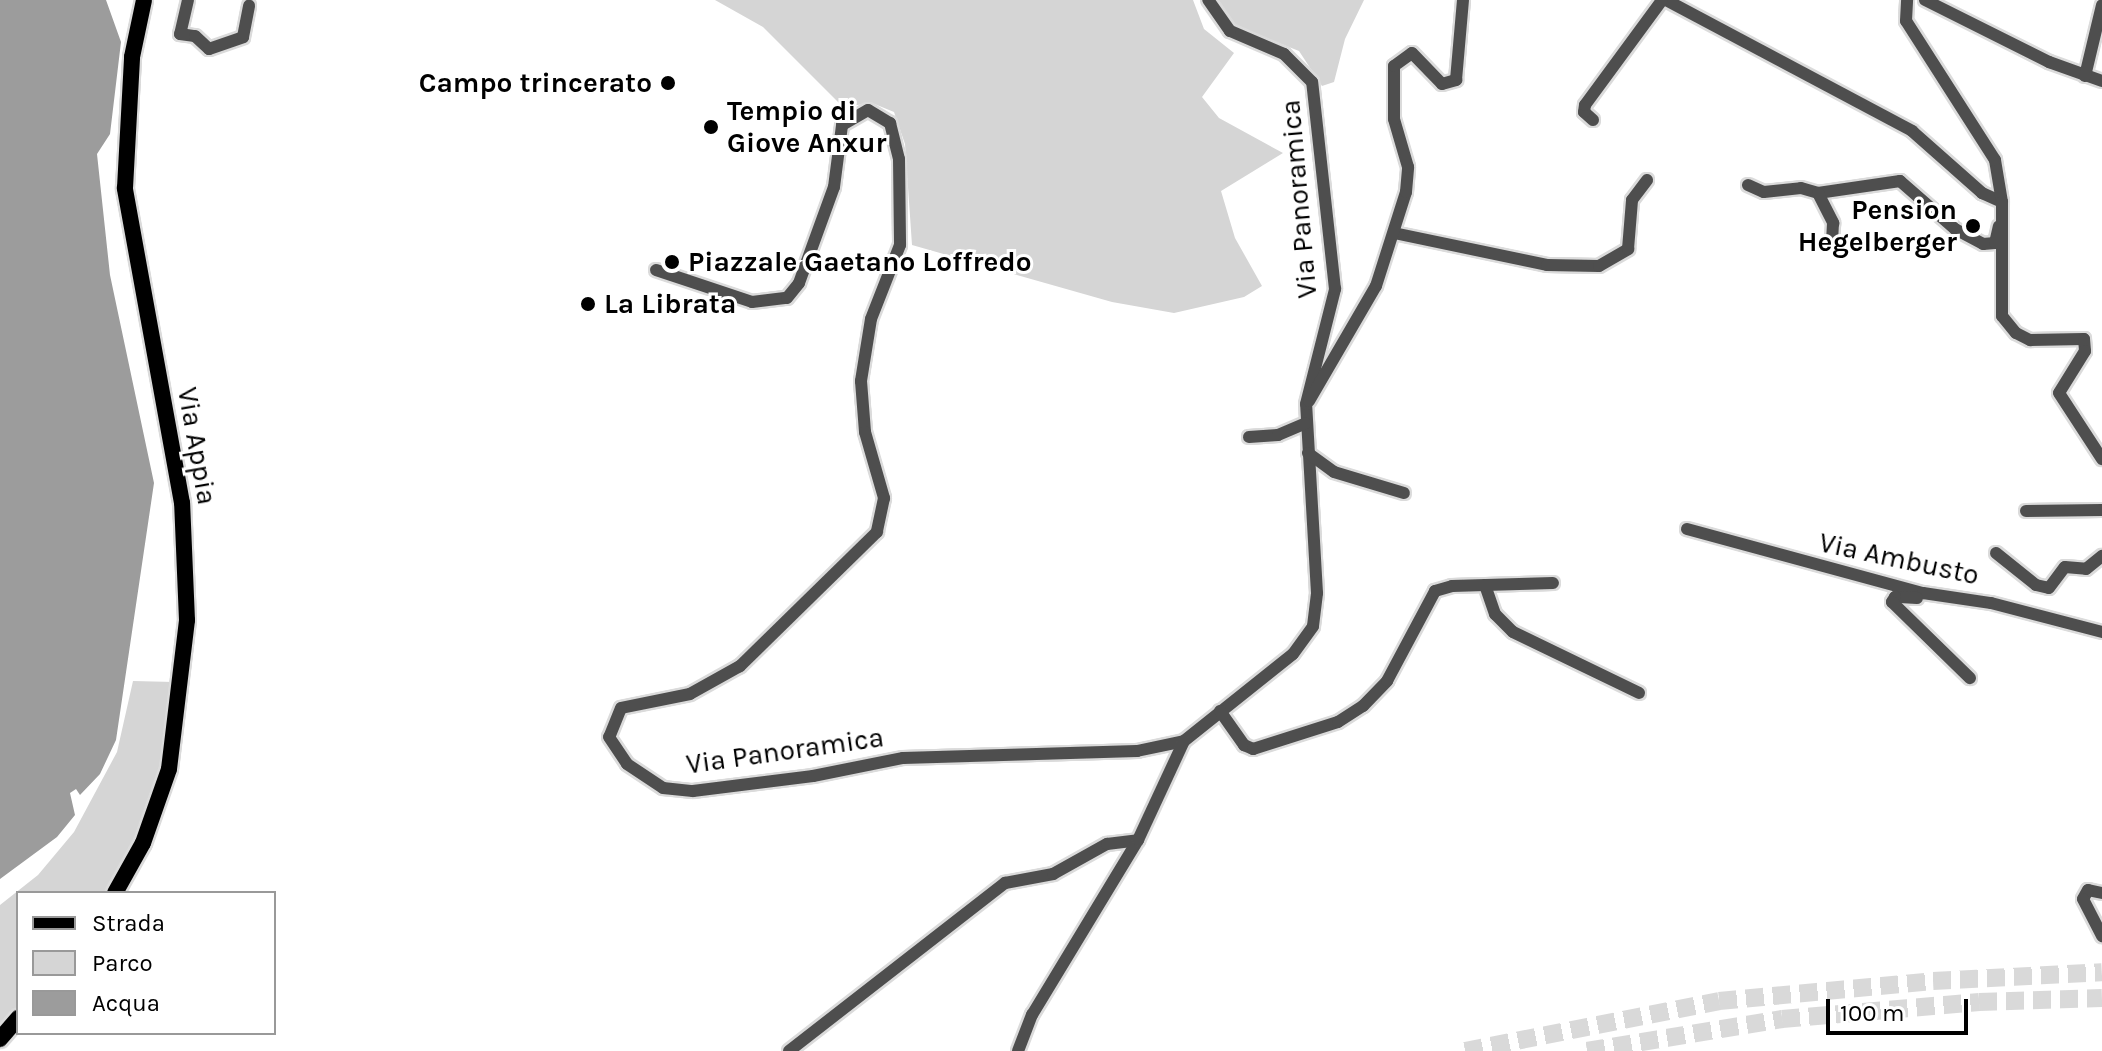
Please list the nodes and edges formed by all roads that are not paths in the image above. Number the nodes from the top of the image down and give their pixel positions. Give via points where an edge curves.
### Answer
1 (144, 0) edge
2 (188, 0) edge
3 (1208, 0) edge
4 (1463, 0) edge
5 (1664, 0) edge
6 (1925, 0) edge
7 (1908, 1) edge
8 (2102, 5) edge
9 (249, 6) dead end
10 (2085, 76) junction
11 (2102, 81) edge
12 (1593, 120) dead end
13 (1647, 180) dead end
14 (1748, 185) dead end
15 (1818, 193) junction
16 (2002, 207) junction
17 (1394, 233) junction
18 (1832, 241) dead end
19 (656, 270) dead end
20 (1305, 408) junction
21 (1306, 423) junction
22 (1249, 437) dead end
23 (1308, 453) junction
24 (2102, 459) edge
25 (1404, 493) dead end
26 (2102, 510) edge
27 (2026, 511) dead end
28 (1687, 529) dead end
29 (1996, 553) dead end
30 (2102, 556) edge
31 (1553, 583) dead end
32 (1485, 585) junction
33 (1936, 596) junction
34 (2102, 632) edge
35 (1970, 678) dead end
36 (1639, 693) dead end
37 (1220, 711) junction
38 (1184, 741) junction
39 (1138, 840) junction
40 (116, 891) edge
41 (2102, 893) edge
42 (2102, 936) edge
43 (16, 1020) edge
44 (0, 1039) edge
45 (789, 1051) edge
46 (1018, 1051) edge

1 - 40 main road, Via Appia via 132,57 125,188 182,503 187,620 179,708 164,787 143,843
2 - 9 street via 180,34 195,36 209,49 243,37
3 - 20 street, Via Panoramica via 1234,35 1296,62 1316,93 1335,289
4 - 17 street via 1456,80 1442,84 1412,53 1394,66 1394,119 1408,173
5 - 12 street via 1585,105 1584,112
5 - 16 street via 1912,131
6 - 10 street
7 - 16 street via 1906,21 1995,160
8 - 10 street
10 - 11 street
13 - 17 street via 1632,200 1628,249 1599,266 1559,267
14 - 15 street via 1764,192 1801,188
15 - 16 street via 1905,182 1955,229 1987,246 1995,243
15 - 18 street via 1833,223
16 - 24 street via 2002,316 2030,340 2084,339 2085,351 2059,393
17 - 20 street via 1368,302
19 - 38 street, Via Panoramica via 752,302 787,298 799,283 834,187 842,125 868,110 890,123 899,159 900,239 868,328 861,392 865,432 884,498 879,529 862,552 740,666 690,694 621,708 609,737 627,764 663,788 698,791 903,758 1137,751
20 - 21 street, Via Panoramica
21 - 22 street via 1278,435
21 - 23 street, Via Panoramica
23 - 25 street via 1334,472
23 - 37 street, Via Panoramica via 1317,593 1313,626 1299,648
26 - 27 street
28 - 33 street, Via Ambusto
29 - 30 street via 2036,585 2049,588 2065,567 2086,569
31 - 32 street
32 - 36 street via 1493,610 1513,632
32 - 37 street via 1446,587 1431,594 1391,675 1345,719 1253,749
33 - 34 street, Via Ambusto via 1991,603
33 - 35 street via 1898,597 1892,602
37 - 38 street, Via Panoramica
38 - 39 street
39 - 45 street via 1107,844 1053,874 1005,883
39 - 46 street via 1032,1015
41 - 42 street via 2088,890 2083,899
43 - 44 main road

